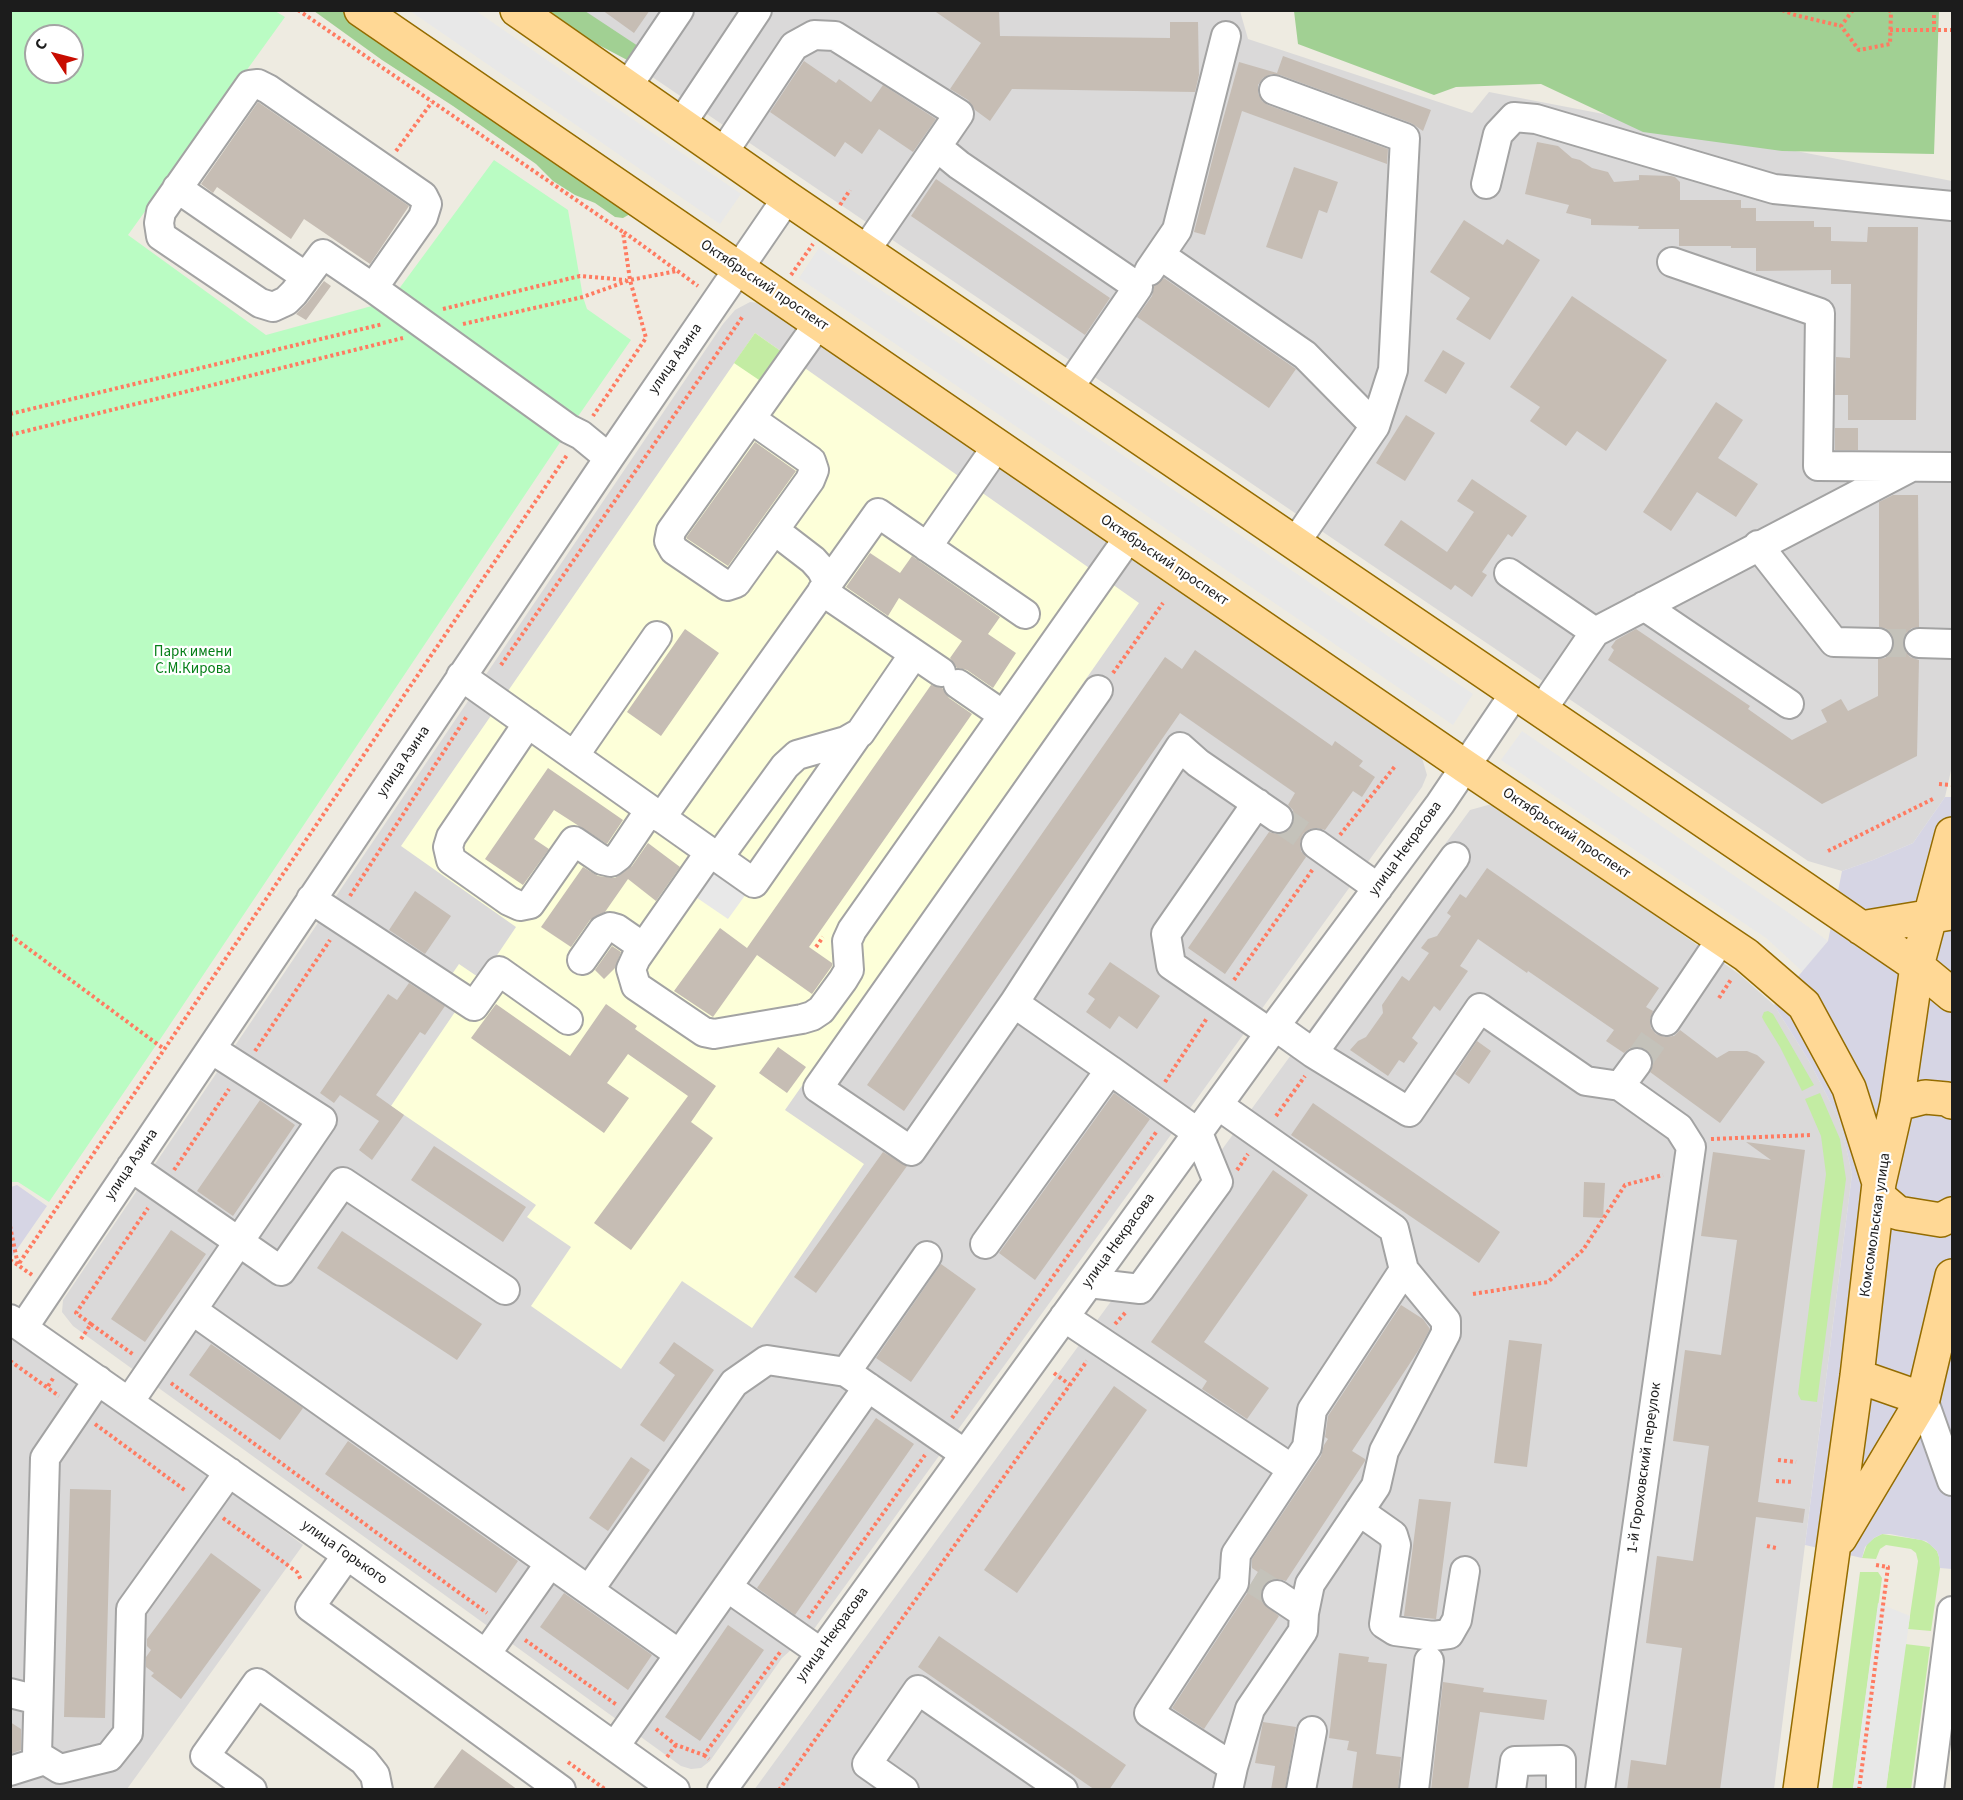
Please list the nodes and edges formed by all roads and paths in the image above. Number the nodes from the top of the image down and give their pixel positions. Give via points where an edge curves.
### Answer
1 (298, 10) edge
2 (361, 10) edge
3 (517, 10) edge
4 (679, 10) edge
5 (757, 10) edge
6 (1782, 10) edge
7 (1853, 10) edge
8 (1888, 10) edge
9 (1934, 10) edge
10 (1841, 26) junction
11 (1890, 30) junction
12 (1934, 30) junction
13 (1953, 30) edge
14 (1226, 36) dead end
15 (627, 87) junction
16 (1274, 90) dead end
17 (432, 102) junction
18 (681, 124) junction
19 (937, 147) junction
20 (723, 153) junction
21 (383, 169) junction
22 (1486, 184) dead end
23 (177, 188) junction
24 (850, 190) dead end
25 (787, 198) junction
26 (1953, 206) edge
27 (832, 217) junction
28 (623, 232) junction
29 (865, 251) junction
30 (1160, 255) junction
31 (1672, 262) dead end
32 (738, 269) junction
33 (678, 271) junction
34 (306, 277) junction
35 (630, 280) junction
36 (373, 288) junction
37 (702, 288) dead end
38 (1138, 288) junction
39 (777, 295) junction
40 (743, 316) dead end
41 (422, 324) junction
42 (818, 324) junction
43 (1417, 333) dead end
44 (1393, 370) junction
45 (1068, 389) junction
46 (10, 414) edge
47 (751, 419) junction
48 (1375, 426) junction
49 (10, 435) edge
50 (580, 435) junction
51 (997, 446) junction
52 (609, 458) junction
53 (1911, 467) junction
54 (1953, 467) edge
55 (774, 530) junction
56 (1129, 537) junction
57 (1295, 543) junction
58 (1758, 545) junction
59 (927, 547) junction
60 (1509, 573) dead end
61 (825, 586) junction
62 (1163, 603) dead end
63 (1644, 606) junction
64 (1025, 614) dead end
65 (1595, 632) junction
66 (657, 636) dead end
67 (1878, 643) tunnel mouth
68 (1919, 643) tunnel mouth
69 (1953, 644) edge
70 (914, 654) junction
71 (502, 664) dead end
72 (461, 676) junction
73 (1105, 682) joint
74 (1528, 702) junction
75 (1789, 704) dead end
76 (1003, 715) junction
77 (528, 723) junction
78 (461, 726) dead end
79 (860, 733) junction
80 (574, 756) junction
81 (1396, 765) dead end
82 (1466, 767) junction
83 (1939, 784) dead end
84 (1952, 785) edge
85 (1933, 799) dead end
86 (656, 814) junction
87 (1953, 834) edge
88 (1321, 848) junction
89 (1828, 851) dead end
90 (714, 855) junction
91 (1455, 857) dead end
92 (1378, 888) junction
93 (311, 899) junction
94 (1942, 915) edge
95 (344, 921) junction
96 (1861, 928) junction
97 (10, 935) edge
98 (1722, 938) junction
99 (643, 947) junction
100 (582, 960) dead end
101 (1917, 966) junction
102 (1733, 977) dead end
103 (1953, 994) edge
104 (1221, 998) junction
105 (1719, 998) dead end
106 (1014, 1003) junction
107 (568, 1020) dead end
108 (1666, 1021) tunnel mouth
109 (1273, 1030) junction
110 (164, 1049) junction
111 (211, 1049) junction
112 (1312, 1060) junction
113 (1637, 1063) tunnel mouth
114 (242, 1069) junction
115 (1110, 1070) junction
116 (1620, 1086) junction
117 (1953, 1102) edge
118 (1897, 1104) junction
119 (1218, 1105) junction
120 (1168, 1111) junction
121 (1198, 1133) junction
122 (1263, 1135) junction
123 (1811, 1135) dead end
124 (1696, 1151) junction
125 (131, 1167) junction
126 (161, 1188) junction
127 (1879, 1190) junction
128 (1953, 1214) edge
129 (239, 1242) junction
130 (986, 1244) dead end
131 (927, 1256) dead end
132 (10, 1260) edge
133 (1404, 1270) junction
134 (1953, 1276) edge
135 (1089, 1283) junction
136 (504, 1290) dead end
137 (1473, 1294) dead end
138 (192, 1310) junction
139 (1064, 1317) junction
140 (17, 1323) edge
141 (91, 1324) junction
142 (67, 1358) junction
143 (10, 1361) edge
144 (1083, 1367) dead end
145 (152, 1369) junction
146 (1054, 1373) dead end
147 (1857, 1376) junction
148 (857, 1379) junction
149 (98, 1380) junction
150 (1070, 1385) junction
151 (48, 1386) junction
152 (1923, 1400) junction
153 (129, 1402) junction
154 (77, 1412) junction
155 (938, 1436) junction
156 (964, 1454) junction
157 (1778, 1460) dead end
158 (1796, 1462) dead end
159 (1292, 1469) junction
160 (229, 1472) junction
161 (1776, 1480) dead end
162 (1953, 1481) edge
163 (1794, 1482) dead end
164 (206, 1505) junction
165 (1359, 1511) junction
166 (1767, 1546) dead end
167 (1776, 1548) dead end
168 (1833, 1550) junction
169 (347, 1555) junction
170 (550, 1563) junction
171 (1876, 1565) dead end
172 (1466, 1571) dead end
173 (727, 1587) junction
174 (589, 1590) junction
175 (1277, 1595) tunnel mouth
176 (310, 1607) junction
177 (1953, 1611) edge
178 (1304, 1613) junction
179 (505, 1626) junction
180 (795, 1635) junction
181 (820, 1652) junction
182 (486, 1654) junction
183 (680, 1654) junction
184 (1429, 1661) dead end
185 (10, 1693) edge
186 (38, 1700) junction
187 (637, 1714) junction
188 (1311, 1731) dead end
189 (615, 1746) junction
190 (704, 1755) junction
191 (709, 1759) dead end
192 (45, 1760) junction
193 (10, 1772) edge
194 (1231, 1778) edge
195 (252, 1790) edge
196 (378, 1790) edge
197 (561, 1790) edge
198 (675, 1790) edge
199 (722, 1790) edge
200 (779, 1790) edge
201 (904, 1790) edge
202 (1063, 1790) edge
203 (1301, 1790) edge
204 (1414, 1790) edge
205 (1511, 1790) edge
206 (1561, 1790) edge
207 (1600, 1790) edge
208 (1800, 1790) edge
209 (1859, 1790) edge
210 (1929, 1790) edge

1 - 17 path
2 - 32 main road, Октябрьский проспект
3 - 15 main road
4 - 15 street
5 - 18 street
6 - 10 path
7 - 10 path
8 - 11 path
9 - 12 path
10 - 11 path via 1859,50 1890,44
11 - 12 path
12 - 13 path
14 - 30 street via 1177,230
15 - 18 main road
16 - 44 street via 1405,138
17 - 21 path
17 - 28 path
18 - 20 main road
19 - 20 street via 959,114 835,36 814,35 794,46
19 - 29 street
19 - 38 street
20 - 25 main road
21 - 23 street via 258,84 250,85
21 - 36 street via 423,196 427,204 423,217
22 - 26 street via 1498,134 1514,117 1536,119 1774,189
23 - 34 street
23 - 34 street via 161,212 161,236 260,303 273,307 286,301
24 - 27 path
25 - 27 main road
25 - 32 street, улица Азина
27 - 29 main road
27 - 39 path
28 - 33 path
28 - 35 path
29 - 45 main road
30 - 38 street
30 - 48 street via 1305,355
31 - 53 street via 1820,313 1818,466
32 - 39 main road, Октябрьский проспект
32 - 52 street, улица Азина
33 - 35 path
33 - 37 path
34 - 36 street via 323,255
35 - 41 path via 583,297
35 - 41 path via 580,276
35 - 50 path via 646,338
36 - 41 street
38 - 45 street
39 - 42 main road, Октябрьский проспект
40 - 71 path
41 - 46 path
41 - 49 path
41 - 50 street
42 - 47 street
42 - 51 main road, Октябрьский проспект
43 - 44 street
44 - 48 street
45 - 57 main road
47 - 55 street via 811,461 814,470
47 - 55 street via 671,531 669,541 674,550 727,586 735,583
48 - 57 street
50 - 52 street
50 - 110 path
51 - 56 main road, Октябрьский проспект
51 - 59 street
52 - 72 street, улица Азина
53 - 54 street
53 - 58 street
55 - 61 street via 813,560 821,569
56 - 76 street
56 - 82 main road, Октябрьский проспект
57 - 74 main road
58 - 63 street
58 - 67 street via 1834,642
59 - 61 street via 878,513
59 - 64 street
60 - 65 street
61 - 70 street
61 - 86 street
62 - 73 path
63 - 65 street
63 - 75 street
65 - 74 street, улица Некрасова
66 - 80 street
68 - 69 street
70 - 76 street
70 - 79 street
72 - 77 street
72 - 93 street, улица Азина
73 - 106 street via 818,1088 911,1150
74 - 82 street, улица Некрасова
74 - 96 main road
76 - 99 street via 852,930 847,941 849,970 821,1010 812,1016 714,1034 704,1032 636,986 631,969
77 - 80 street
77 - 86 street via 451,837 451,860 509,901 520,906 530,904 574,841 611,862
78 - 95 path via 351,892
79 - 90 street via 797,755
79 - 90 street via 753,883
80 - 86 street
81 - 88 path
82 - 92 street, улица Некрасова
82 - 98 main road, Октябрьский проспект
83 - 84 path
85 - 89 path
86 - 90 street
87 - 94 main road, Комсомольская улица
88 - 92 street
88 - 104 path
90 - 99 street
91 - 112 street
92 - 109 street, улица Некрасова
93 - 95 street
93 - 111 street, улица Азина
94 - 96 main road
94 - 101 main road, Комсомольская улица
95 - 107 street via 474,1006 499,971
95 - 114 path
96 - 101 main road
97 - 110 path
98 - 108 street
98 - 127 main road, Октябрьский проспект via 1804,1005 1849,1088
99 - 100 street via 610,927 603,930
101 - 103 main road
101 - 118 main road, Комсомольская улица
102 - 105 path
104 - 106 street via 1171,965 1166,934 1267,811 1180,747
104 - 109 street
104 - 120 path via 1165,1081
106 - 115 street
109 - 112 street
109 - 119 street, улица Некрасова
110 - 132 path via 18,1265
111 - 114 street
111 - 125 street, улица Азина
112 - 116 street via 1409,1112 1480,1008 1586,1081
112 - 122 path
113 - 116 street
114 - 126 path
114 - 129 street via 322,1120
115 - 120 street
115 - 130 street
116 - 124 street via 1679,1128
117 - 118 main road via 1925,1097
118 - 127 main road, Комсомольская улица
119 - 121 street, улица Некрасова
119 - 122 street
120 - 121 street
120 - 155 path via 1164,1122
121 - 135 street, улица Некрасова
121 - 135 street via 1218,1182 1140,1288
122 - 133 street via 1394,1229
123 - 124 path
124 - 137 path via 1625,1185 1583,1250 1548,1282
124 - 207 street, 1-й Гороховский переулок
125 - 126 street
125 - 140 street, улица Азина
126 - 129 street
126 - 141 path via 76,1313
127 - 128 main road via 1898,1213 1941,1220
127 - 147 main road, Комсомольская улица
129 - 136 street via 281,1271 343,1182
129 - 138 street
131 - 148 street
133 - 159 street via 1312,1410 1307,1447
133 - 165 street via 1446,1321 1446,1333 1384,1450 1376,1486
134 - 152 main road, Комсомольская улица
135 - 139 street, улица Некрасова
138 - 145 street
138 - 170 street
139 - 156 street, улица Некрасова
139 - 159 street
140 - 142 street, улица Горького
141 - 142 path
141 - 145 path
142 - 149 street, улица Горького
142 - 151 path
143 - 151 path
144 - 150 path
145 - 153 street
145 - 179 path
146 - 150 path
147 - 152 main road
147 - 168 main road, Комсомольская улица
148 - 155 street
148 - 173 street
148 - 174 street via 767,1360 734,1383
149 - 153 street, улица Горького
149 - 154 street
150 - 200 path
151 - 154 path
152 - 162 street
152 - 168 main road, Комсомольская улица
153 - 160 street, улица Горького
154 - 164 path
154 - 186 street via 45,1458
155 - 156 street
155 - 180 path
156 - 181 street, улица Некрасова
157 - 158 path
159 - 194 street via 1236,1554 1244,1574 1234,1583 1149,1713
160 - 164 street
160 - 169 street, улица Горького
161 - 163 path
164 - 176 path via 297,1572
164 - 192 street via 131,1609 128,1733 109,1757 60,1769
165 - 172 street via 1393,1535 1396,1545 1384,1624 1395,1631 1449,1634 1456,1620
165 - 178 street via 1310,1584
166 - 167 path
168 - 208 main road, Комсомольская улица
169 - 176 street
169 - 182 street, улица Горького
170 - 174 street
170 - 179 street
171 - 209 path via 1888,1567
173 - 180 street
173 - 183 street
174 - 183 street
175 - 178 street
176 - 197 street
177 - 210 street
178 - 194 street via 1303,1631 1250,1709
179 - 182 street
179 - 187 path via 616,1705
180 - 181 street
180 - 190 path
181 - 199 street, улица Некрасова
182 - 189 street, улица Горького
183 - 187 street
184 - 204 street
185 - 186 street
186 - 192 street via 37,1755
187 - 189 street
187 - 190 path via 676,1745
188 - 203 street
189 - 198 street, улица Горького
190 - 191 path
192 - 193 street
195 - 196 street via 205,1756 257,1683 364,1761 375,1775
201 - 202 street via 867,1764 918,1690
205 - 206 street via 1515,1761 1561,1760

